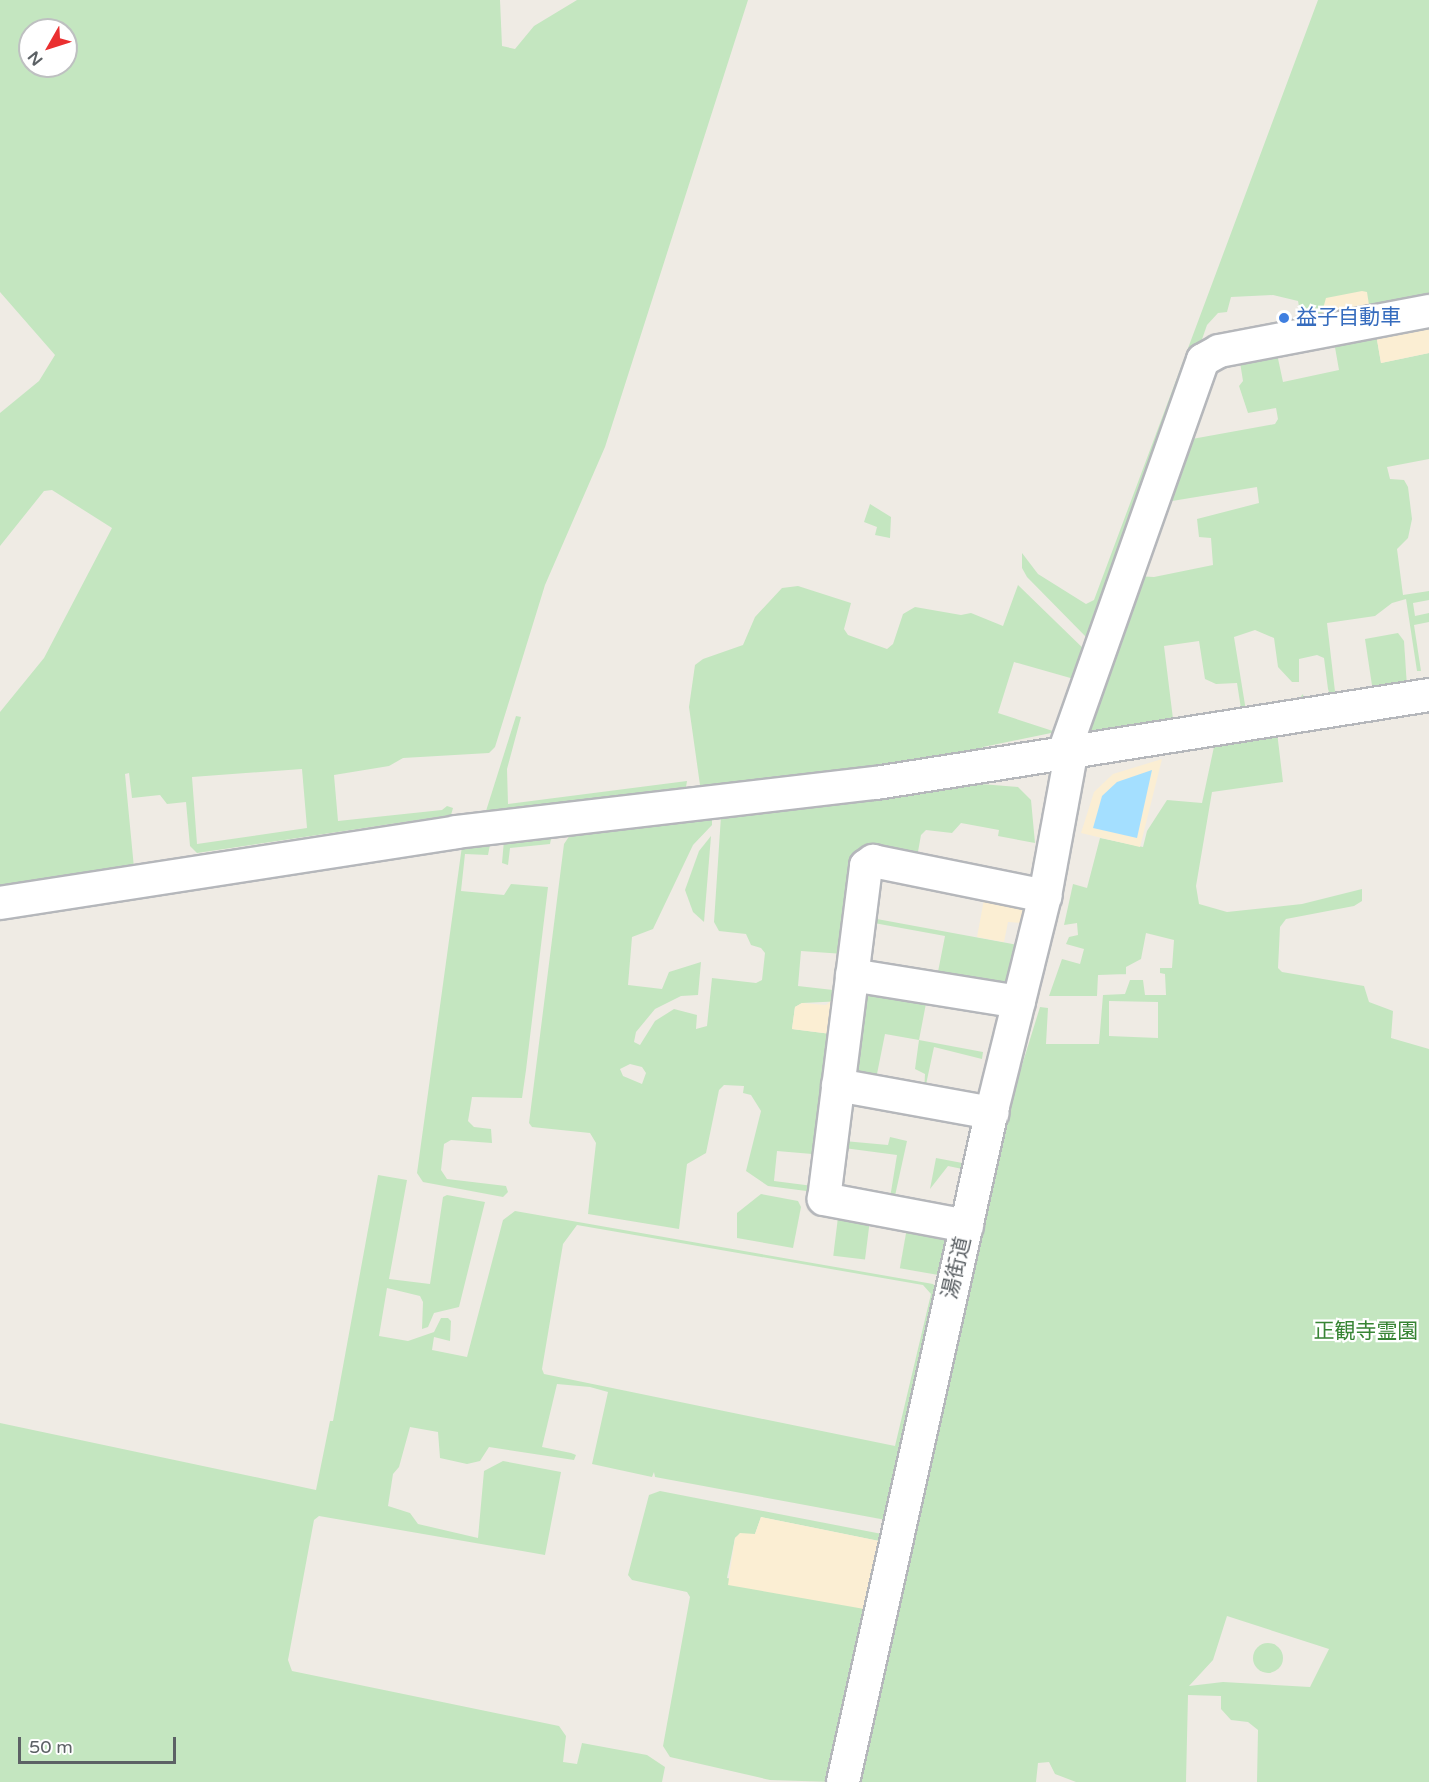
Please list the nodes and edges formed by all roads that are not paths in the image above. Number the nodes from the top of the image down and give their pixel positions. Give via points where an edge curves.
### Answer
1 (1429, 311) edge
2 (1429, 695) edge
3 (1067, 755) junction
4 (1045, 896) junction
5 (0, 903) edge
6 (852, 975) junction
7 (1019, 1002) junction
8 (838, 1085) junction
9 (992, 1113) junction
10 (966, 1226) junction
11 (843, 1782) edge

1 - 3 street, 湯街道 via 1219,351 1203,360
2 - 3 street
3 - 4 street, 湯街道
3 - 5 street via 876,783 456,832
4 - 6 street via 873,861 866,866
4 - 7 street, 湯街道
6 - 7 street
6 - 8 street
7 - 9 street, 湯街道
8 - 9 street
8 - 10 street via 824,1199
9 - 10 street, 湯街道
10 - 11 street, 湯街道

